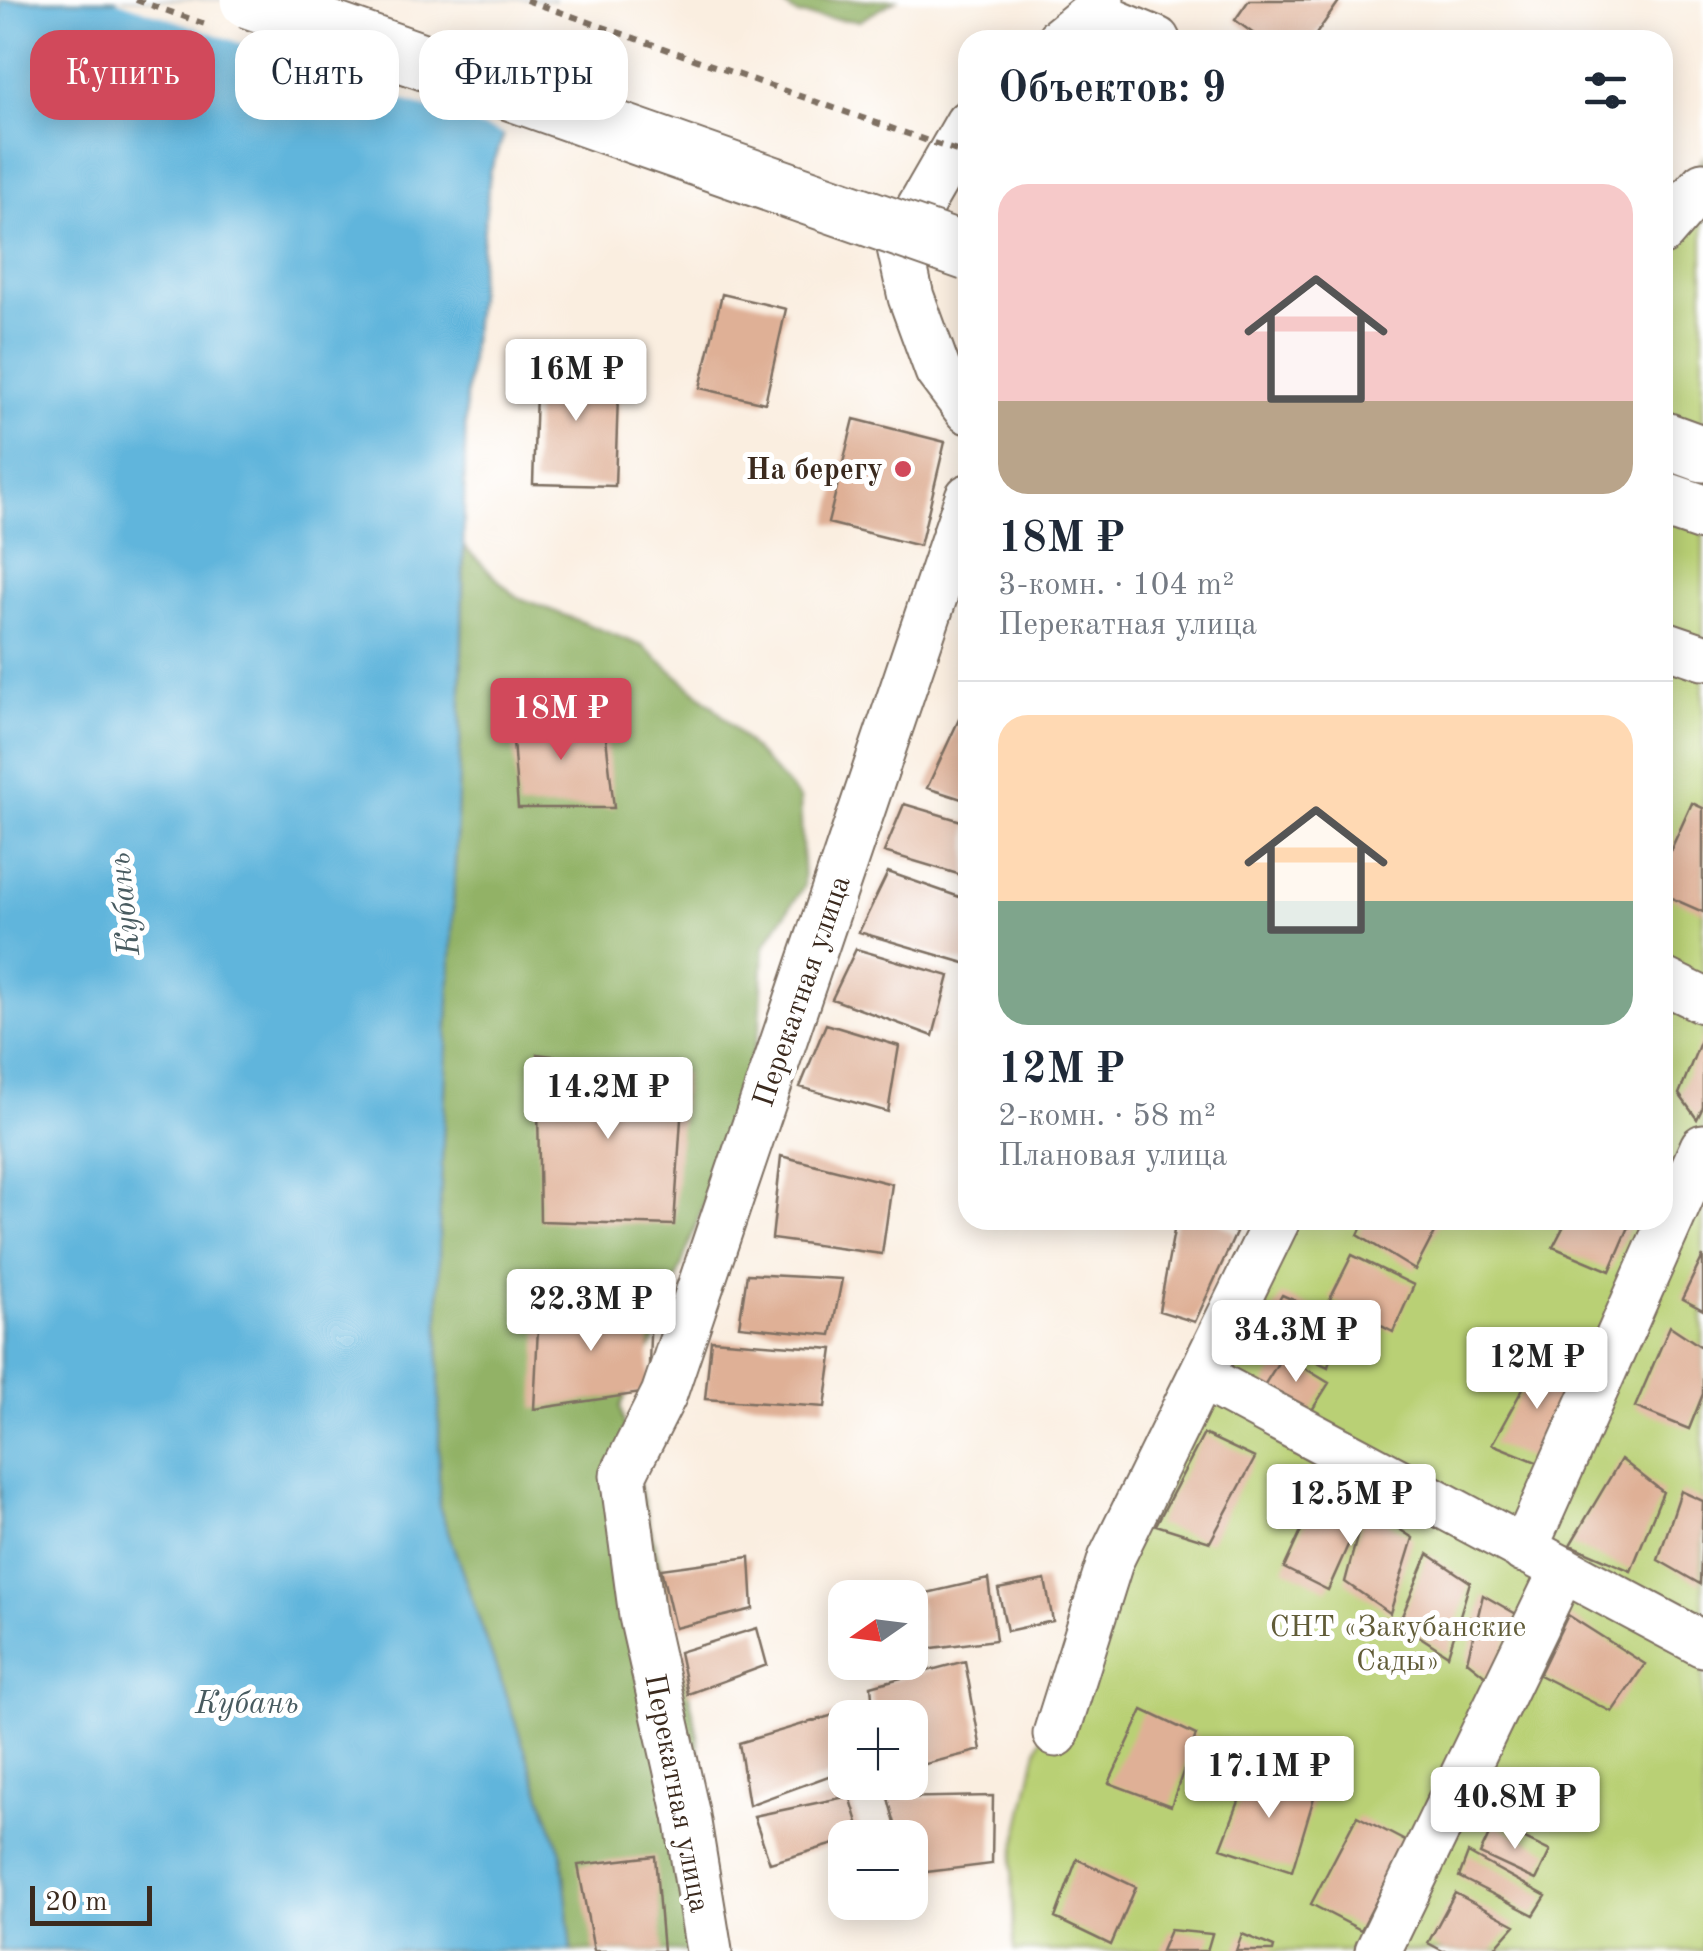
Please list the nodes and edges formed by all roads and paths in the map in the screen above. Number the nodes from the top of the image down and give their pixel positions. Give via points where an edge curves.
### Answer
1 (248, 0) edge
2 (526, 0) edge
3 (1084, 18) edge
4 (1124, 30) edge
5 (958, 141) edge
6 (958, 151) edge
7 (958, 248) edge
8 (958, 398) edge
9 (1673, 444) edge
10 (1703, 454) edge
11 (1673, 502) edge
12 (1703, 512) edge
13 (958, 527) edge
14 (1673, 647) edge
15 (1703, 657) edge
16 (1673, 985) edge
17 (1703, 1000) edge
18 (1703, 1146) edge
19 (1673, 1224) edge
20 (1272, 1230) edge
21 (1671, 1230) edge
22 (1217, 1384) junction
23 (1543, 1560) junction
24 (1703, 1644) edge
25 (1056, 1734) dead end
26 (709, 1951) edge
27 (1378, 1951) edge

1 - 7 highway, bridge
2 - 6 path, bridge
3 - 4 street
5 - 8 street via 899,243 910,297 938,371
9 - 10 highway
11 - 12 highway
13 - 26 street, Перекатная улица via 664,1394 623,1475 642,1616
14 - 15 street
16 - 17 street
18 - 19 street
20 - 22 street
21 - 23 street
22 - 23 street
22 - 25 street via 1111,1559
23 - 24 street
23 - 27 street

